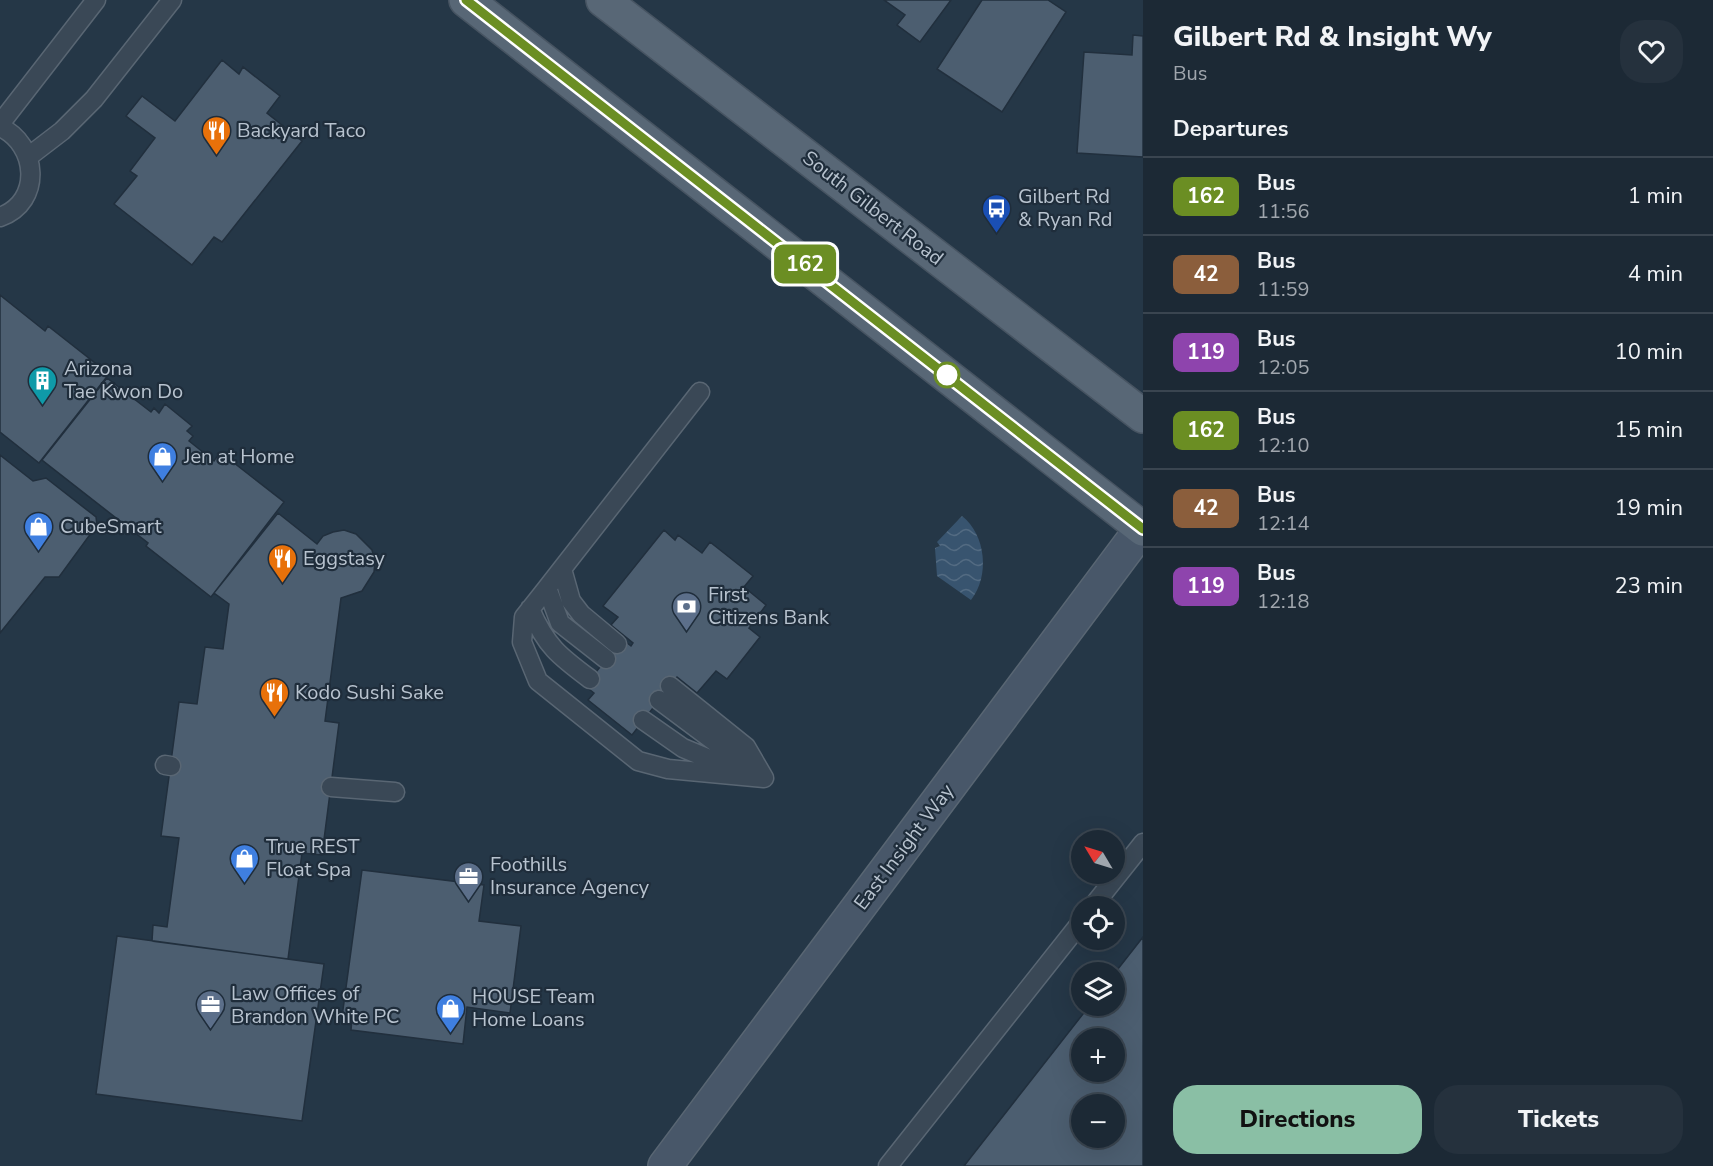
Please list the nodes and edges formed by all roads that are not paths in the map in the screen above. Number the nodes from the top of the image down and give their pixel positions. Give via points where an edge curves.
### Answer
1 (96, 0) edge
2 (172, 0) edge
3 (466, 0) edge
4 (603, 0) edge
5 (0, 126) edge
6 (28, 157) junction
7 (0, 217) edge
8 (700, 392) dead end
9 (1143, 416) edge
10 (1143, 528) edge
11 (562, 569) junction
12 (547, 588) junction
13 (531, 609) junction
14 (590, 679) dead end
15 (665, 693) dead end
16 (643, 720) dead end
17 (764, 778) junction
18 (331, 787) dead end
19 (395, 792) dead end
20 (1143, 843) edge
21 (1101, 896) edge
22 (1071, 935) edge
23 (664, 1166) edge
24 (888, 1166) edge

1 - 5 lane
2 - 6 lane via 94,99
3 - 10 main road
4 - 9 main road, South Gilbert Road
5 - 6 lane via 16,136
6 - 7 lane via 31,178 27,192 18,206
8 - 11 lane
10 - 23 street, East Insight Way
11 - 12 lane
11 - 12 lane via 571,601 612,652 560,623
12 - 13 lane
13 - 14 lane via 542,636
13 - 17 lane via 524,617 522,642 538,681 638,762 668,769
15 - 17 lane
16 - 17 lane via 711,762
18 - 19 lane
20 - 21 lane
22 - 24 lane

